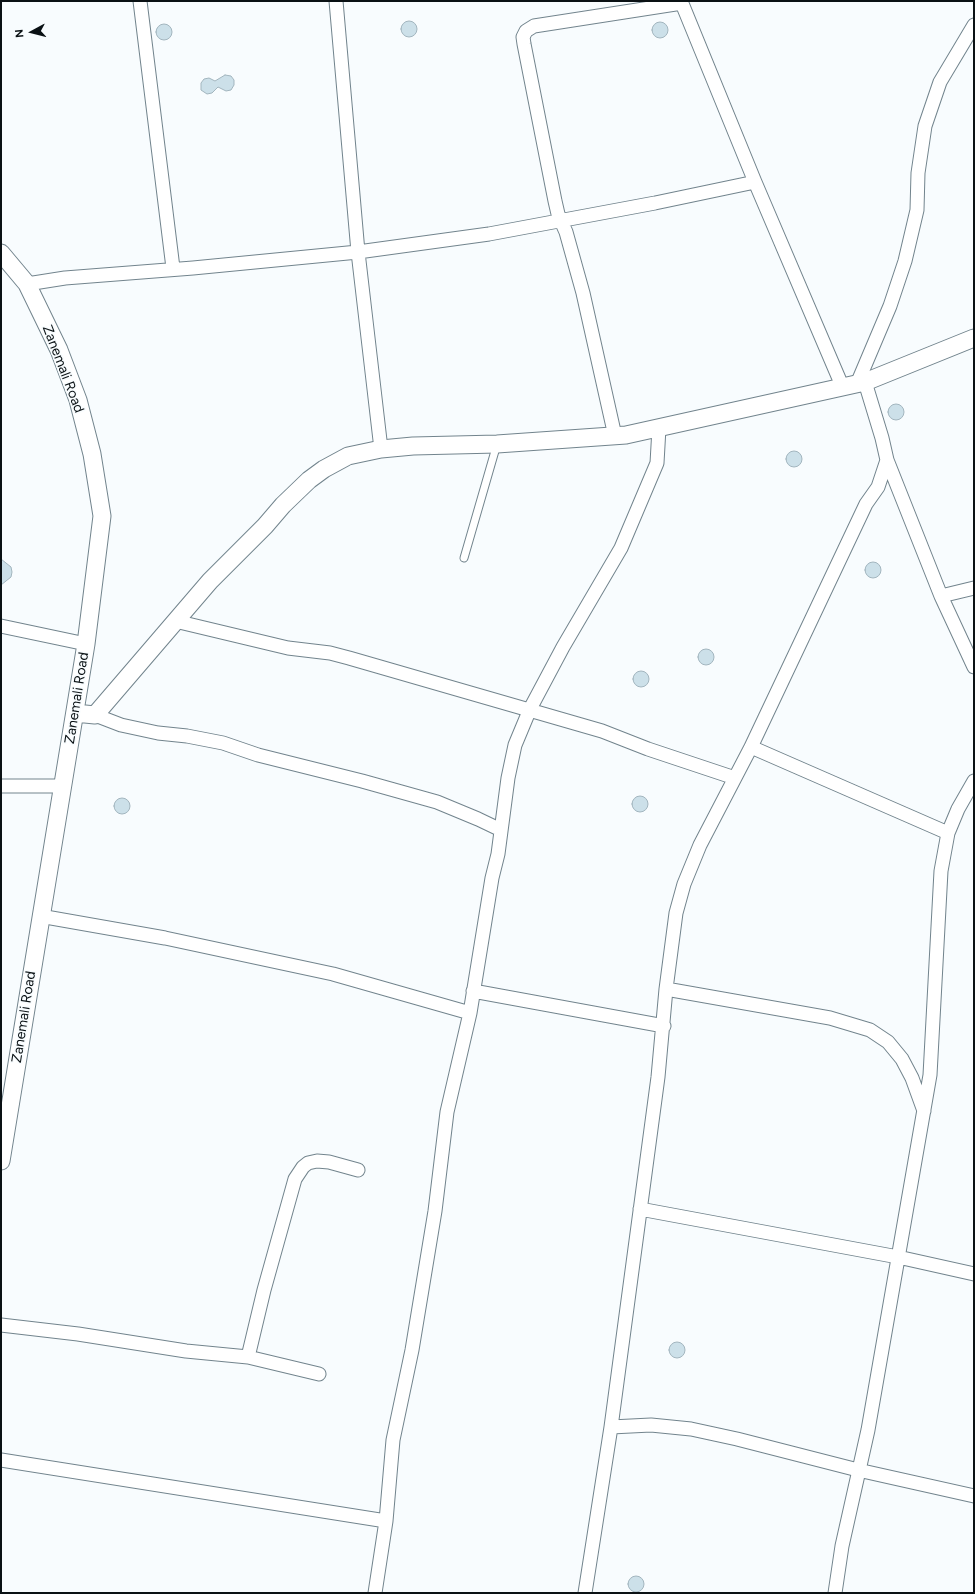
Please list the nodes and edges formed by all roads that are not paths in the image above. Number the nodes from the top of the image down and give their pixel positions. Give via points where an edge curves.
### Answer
1 (140, 1) edge
2 (336, 1) edge
3 (681, 2) edge
4 (974, 25) edge
5 (755, 182) junction
6 (561, 221) junction
7 (358, 252) junction
8 (1, 253) edge
9 (173, 268) junction
10 (27, 284) junction
11 (974, 338) edge
12 (855, 384) junction
13 (659, 428) junction
14 (615, 436) junction
15 (497, 444) junction
16 (381, 449) junction
17 (887, 460) junction
18 (464, 558) dead end
19 (974, 588) edge
20 (941, 596) junction
21 (175, 621) junction
22 (1, 626) edge
23 (86, 644) junction
24 (974, 667) edge
25 (530, 709) junction
26 (75, 713) junction
27 (95, 715) junction
28 (751, 747) junction
29 (734, 778) junction
30 (974, 781) edge
31 (1, 786) edge
32 (63, 786) junction
33 (501, 830) junction
34 (948, 833) junction
35 (40, 916) junction
36 (666, 989) junction
37 (473, 991) junction
38 (470, 1012) junction
39 (664, 1026) junction
40 (924, 1112) junction
41 (1, 1161) edge
42 (358, 1170) dead end
43 (640, 1209) junction
44 (898, 1257) junction
45 (974, 1274) edge
46 (1, 1325) edge
47 (248, 1357) junction
48 (319, 1374) dead end
49 (611, 1426) junction
50 (1, 1460) edge
51 (858, 1470) junction
52 (974, 1496) edge
53 (386, 1521) junction
54 (375, 1593) edge
55 (585, 1593) edge
56 (835, 1593) edge

1 - 9 street
2 - 7 street
3 - 5 street
3 - 6 street via 534,26 526,31 524,44
4 - 12 street via 940,82 925,126 916,210 906,261 890,306
5 - 6 street
5 - 12 street
6 - 7 street
6 - 14 street via 583,293
7 - 9 street
7 - 16 street
8 - 10 street, Zanemali Road
9 - 10 street
10 - 23 street, Zanemali Road via 59,350 78,400 93,462 102,516
11 - 12 street
12 - 13 street
12 - 17 street via 882,438
13 - 14 street
13 - 25 street via 657,463 621,548 562,647
14 - 15 street
15 - 16 street
15 - 18 lane
16 - 21 street via 348,456 309,480 210,581
17 - 20 street
17 - 28 street via 878,487 866,504
19 - 20 street
20 - 24 street
21 - 25 street via 288,648 349,658
21 - 27 street
22 - 23 street
23 - 26 street, Zanemali Road
25 - 29 street via 602,730 648,749
25 - 33 street via 515,745
26 - 27 street
26 - 32 street, Zanemali Road
27 - 33 street via 121,725 223,743 258,755 437,802
28 - 29 street
28 - 34 street
29 - 36 street via 700,845 684,884 676,914
30 - 34 street
31 - 32 street
32 - 35 street, Zanemali Road
33 - 37 street
34 - 40 street via 941,871 930,1076
35 - 38 street via 165,938 333,974
35 - 41 street, Zanemali Road
36 - 39 street
36 - 40 street via 830,1018 870,1030 888,1042 902,1059
37 - 38 street
37 - 39 street
38 - 53 street via 447,1112 435,1211 412,1350 393,1440
39 - 43 street
40 - 44 street
42 - 47 street via 317,1161 303,1167 295,1179
43 - 44 street
43 - 49 street
44 - 45 street
44 - 51 street via 868,1430
46 - 47 street via 186,1351
47 - 48 street
49 - 51 street via 651,1425 691,1429
49 - 55 street
50 - 53 street
51 - 52 street
51 - 56 street
53 - 54 street

